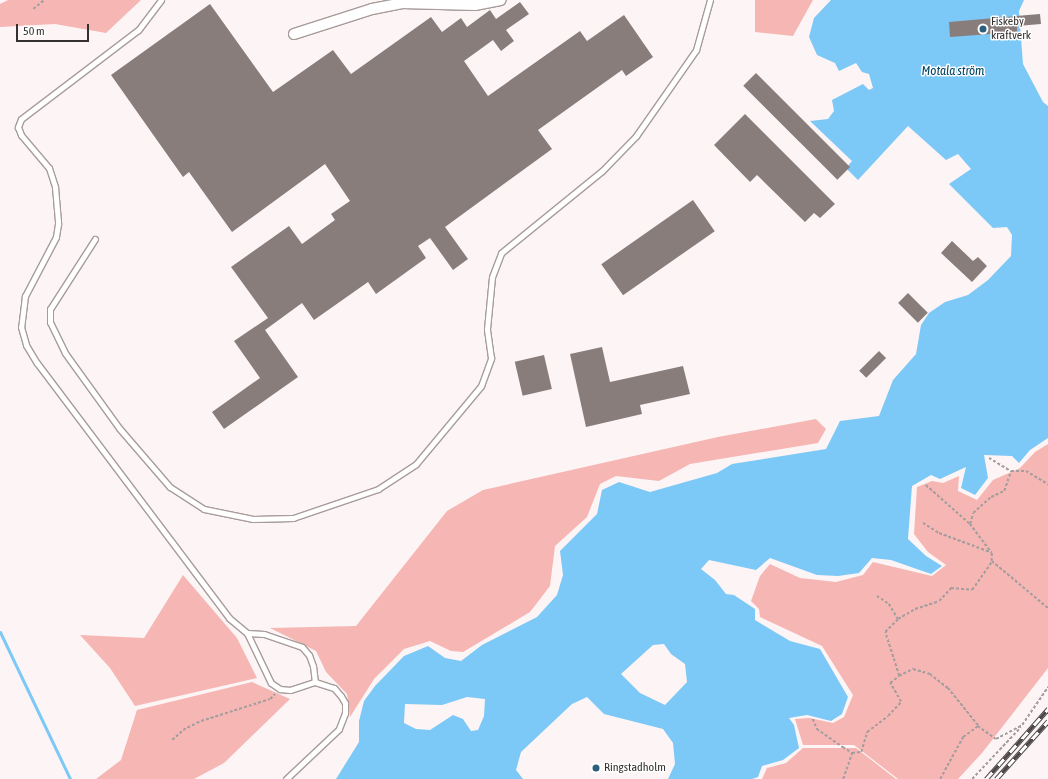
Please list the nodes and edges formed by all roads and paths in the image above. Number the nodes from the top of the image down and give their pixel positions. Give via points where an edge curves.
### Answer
1 (44, 0) edge
2 (161, 0) edge
3 (501, 0) edge
4 (710, 0) edge
5 (32, 9) dead end
6 (294, 34) dead end
7 (95, 239) dead end
8 (989, 458) dead end
9 (1011, 471) junction
10 (1048, 484) edge
11 (926, 486) dead end
12 (923, 523) dead end
13 (970, 524) junction
14 (992, 553) junction
15 (992, 561) junction
16 (877, 596) dead end
17 (1048, 608) edge
18 (898, 619) junction
19 (247, 634) junction
20 (899, 676) junction
21 (315, 682) junction
22 (1048, 687) edge
23 (280, 689) junction
24 (814, 719) dead end
25 (978, 726) junction
26 (1022, 726) junction
27 (172, 740) dead end
28 (852, 753) junction
29 (286, 779) edge
30 (843, 779) edge
31 (940, 779) edge
32 (972, 779) edge

1 - 5 path
2 - 19 lane via 138,30 21,119 18,126 21,135 48,168 55,187 58,224 56,237 25,296 21,327 26,344 37,363 229,618
3 - 6 street via 475,5 402,3 372,9
4 - 7 lane via 696,50 636,136 602,171 501,253 492,277 487,329 491,358 481,386 416,464 378,489 338,505 293,518 253,519 204,509 170,487 119,428 65,353 50,322 50,309
8 - 9 path
9 - 10 path via 1026,471
9 - 13 path via 1004,491 991,497 973,513
11 - 13 path
12 - 14 path via 939,533
13 - 14 path
14 - 15 path
15 - 17 path
15 - 18 path via 972,590 951,588 939,601 915,609
16 - 18 path via 889,604
18 - 20 path via 885,632
19 - 21 lane via 264,634 302,647 309,655
19 - 23 lane via 271,683
20 - 25 path via 913,669 930,674 948,688
20 - 28 path via 890,684 901,702 867,732 861,752
21 - 23 lane via 290,690
21 - 29 lane via 334,688 345,703 345,713 338,729
22 - 26 path
23 - 27 path via 270,699 201,721 183,730
24 - 28 path via 817,729
25 - 26 path via 996,739
25 - 31 path via 963,737
26 - 32 path
28 - 30 path

